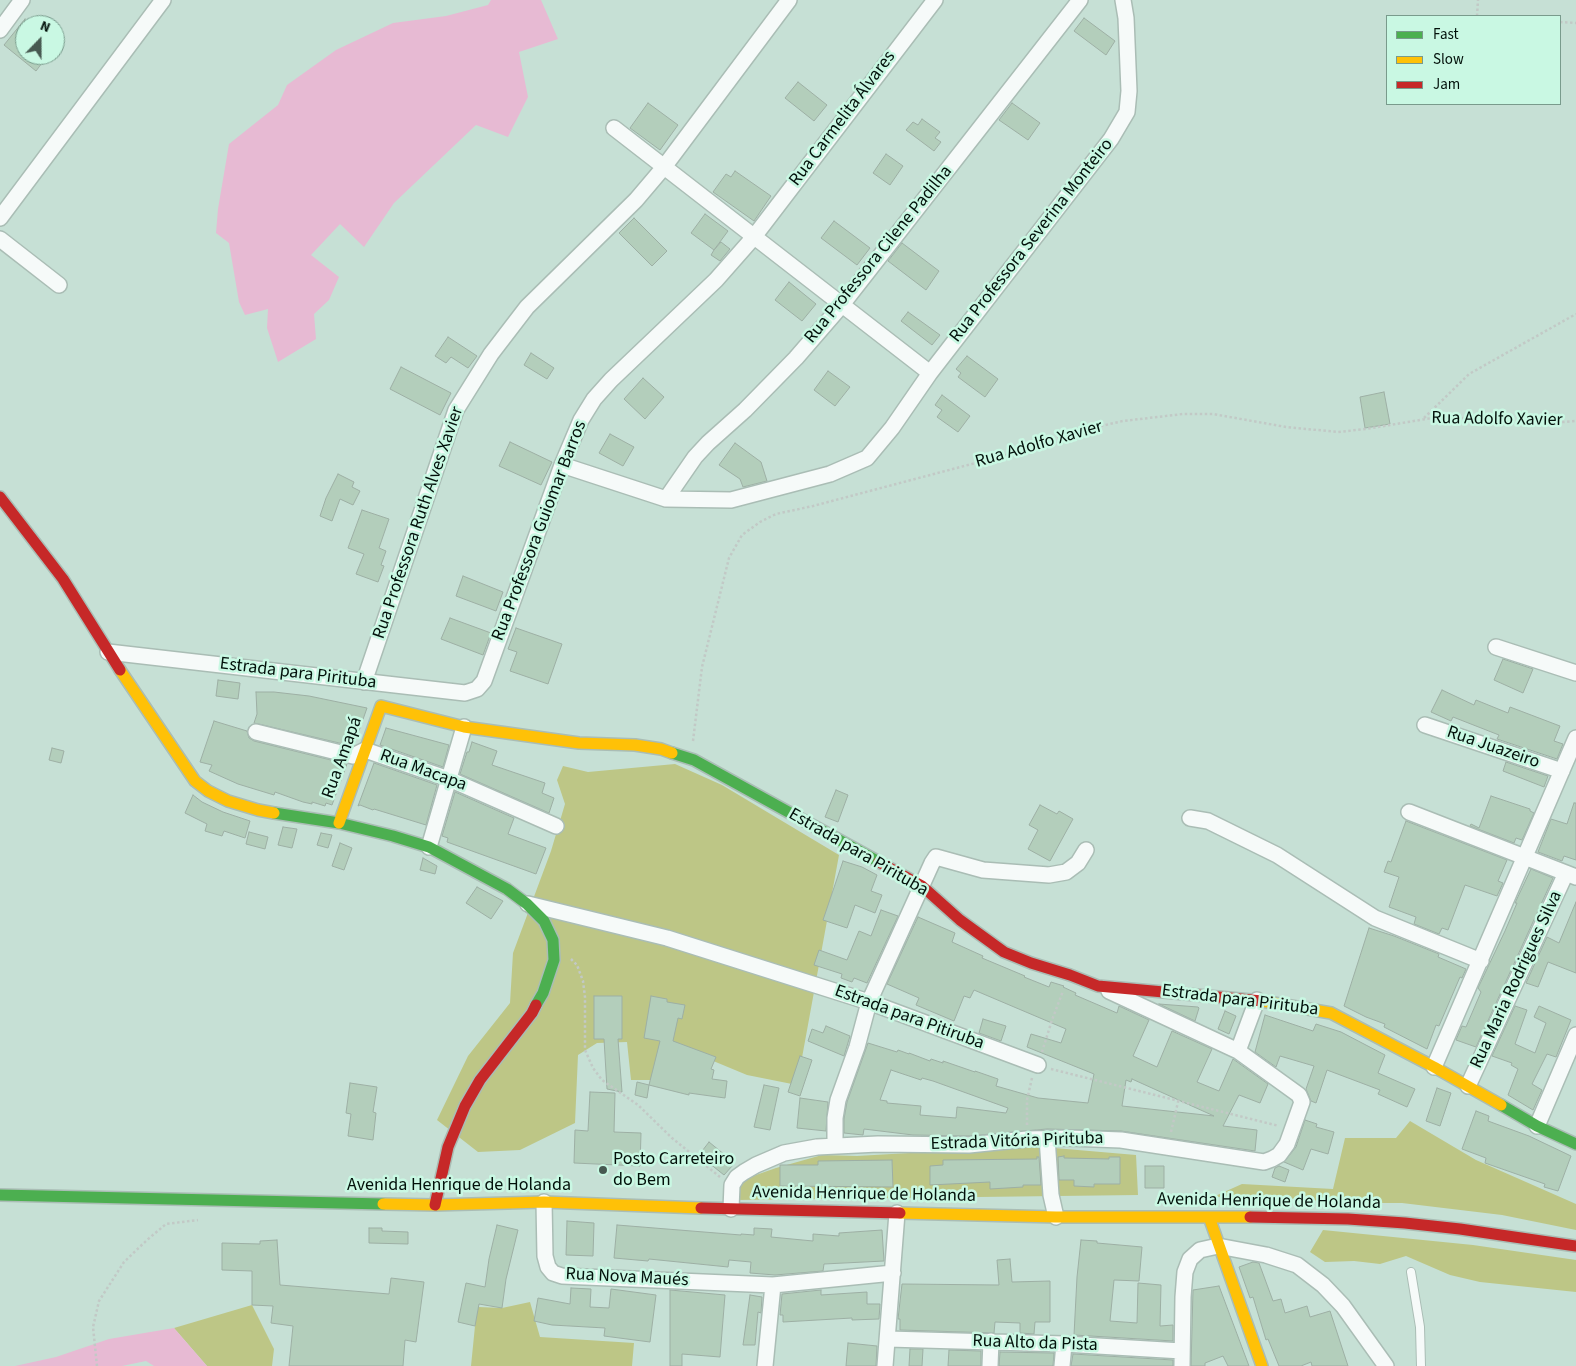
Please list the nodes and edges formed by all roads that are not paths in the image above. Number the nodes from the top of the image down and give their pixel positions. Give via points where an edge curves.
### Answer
1 (22, 0) edge
2 (163, 0) edge
3 (789, 0) edge
4 (935, 0) edge
5 (1080, 0) edge
6 (1123, 0) edge
7 (0, 30) edge
8 (614, 128) dead end
9 (664, 168) junction
10 (0, 218) edge
11 (753, 238) junction
12 (0, 239) edge
13 (58, 284) dead end
14 (842, 306) junction
15 (930, 373) junction
16 (562, 465) junction
17 (666, 499) junction
18 (2, 502) edge
19 (1496, 647) dead end
20 (108, 652) junction
21 (1576, 673) edge
22 (484, 681) joint
23 (364, 682) junction
24 (381, 706) joint
25 (1425, 725) dead end
26 (464, 727) junction
27 (256, 732) dead end
28 (1576, 738) edge
29 (365, 750) junction
30 (1562, 771) junction
31 (449, 779) junction
32 (1409, 812) dead end
33 (1190, 818) dead end
34 (339, 822) junction
35 (556, 826) dead end
36 (429, 847) junction
37 (1086, 850) dead end
38 (1525, 857) junction
39 (1571, 875) edge
40 (922, 886) junction
41 (527, 904) junction
42 (1481, 961) junction
43 (1098, 986) junction
44 (1257, 1000) junction
45 (869, 1002) junction
46 (1575, 1040) edge
47 (1238, 1052) junction
48 (1038, 1065) road end
49 (1434, 1067) junction
50 (1468, 1086) junction
51 (1537, 1126) junction
52 (1047, 1138) junction
53 (1576, 1144) edge
54 (835, 1145) junction
55 (0, 1195) edge
56 (544, 1202) junction
57 (435, 1205) junction
58 (731, 1209) junction
59 (897, 1213) junction
60 (1056, 1217) junction
61 (1209, 1217) junction
62 (1218, 1246) junction
63 (1576, 1246) edge
64 (893, 1272) junction
65 (1411, 1272) dead end
66 (774, 1285) junction
67 (888, 1339) junction
68 (991, 1342) junction
69 (1064, 1344) junction
70 (1182, 1358) edge
71 (765, 1366) edge
72 (885, 1366) edge
73 (990, 1366) edge
74 (1062, 1366) edge
75 (1262, 1366) edge
76 (1386, 1366) edge
77 (1421, 1366) edge

1 - 7 street
2 - 10 street
3 - 9 street, Rua Professora Ruth Alves Xavier
4 - 11 street, Rua Carmelita Álvares
5 - 14 street, Rua Professora Cilene Padilha
6 - 15 street, Rua Professora Severina Monteiro via 1129,91 1127,112 1111,139
8 - 9 street
9 - 11 street
9 - 23 street, Rua Professora Ruth Alves Xavier via 636,200 527,307 491,354 456,410
11 - 14 street
11 - 16 street, Rua Professora Guiomar Barros via 716,280 594,399 581,420
12 - 13 street
14 - 15 street
14 - 17 street, Rua Professora Cilene Padilha via 796,358 694,458
15 - 17 street, Rua Professora Severina Monteiro via 867,458 830,474 731,500
16 - 17 street
16 - 22 street, Rua Professora Guiomar Barros
18 - 20 main road via 63,579
19 - 21 street
20 - 23 street, Estrada para Pirituba
20 - 34 main road via 195,781 208,791 258,810
22 - 23 street, Estrada para Pirituba via 477,689 465,693
24 - 26 main road, Estrada para Pirituba
24 - 29 main road, Rua Amapá
25 - 30 street, Rua Juazeiro
26 - 31 street
26 - 40 main road, Estrada para Pirituba via 579,743 635,745 694,760
27 - 29 street, Rua Macapa via 353,756
28 - 30 street
29 - 31 street, Rua Macapa
29 - 34 main road, Rua Amapá
30 - 38 street
31 - 35 street, Rua Macapa
31 - 36 street
32 - 38 street
33 - 42 street via 1208,822 1277,855 1375,918
34 - 36 main road
36 - 41 main road via 507,889
37 - 40 street via 1078,863 1066,872 1049,875 983,870 936,856
38 - 39 street
38 - 42 street
39 - 50 street, Rua Maria Rodrigues Silva
40 - 43 main road, Estrada para Pirituba via 960,920 1004,952
40 - 45 street
41 - 45 street, Estrada para Pitiruba via 666,938
41 - 57 main road via 544,921 553,940 554,960 532,1014 486,1072 465,1106 448,1147
42 - 49 street
43 - 44 main road, Estrada para Pirituba
43 - 47 street, Estrada Vitória Pirituba
44 - 47 street
44 - 49 main road, Estrada para Pirituba via 1331,1013
45 - 48 street, Estrada para Pitiruba
45 - 54 street via 836,1110
46 - 51 street
47 - 52 street, Estrada Vitória Pirituba via 1299,1095 1302,1102 1287,1144 1272,1159 1264,1162 1121,1140
49 - 50 main road, Estrada para Pirituba
50 - 51 main road, Estrada para Pirituba
51 - 53 main road, Estrada para Pirituba
52 - 54 street, Estrada Vitória Pirituba via 969,1145
52 - 60 street
54 - 58 street, Estrada Vitória Pirituba via 784,1153 744,1172 732,1185
55 - 57 main road, Avenida Henrique de Holanda
56 - 57 main road, Avenida Henrique de Holanda
56 - 58 main road, Avenida Henrique de Holanda
56 - 66 street, Rua Nova Maués via 545,1256 553,1273 562,1276
58 - 59 main road, Avenida Henrique de Holanda
59 - 60 main road, Avenida Henrique de Holanda
59 - 64 street
60 - 61 main road, Avenida Henrique de Holanda
61 - 62 main road
61 - 63 main road, Avenida Henrique de Holanda via 1405,1223
62 - 70 street via 1200,1250 1190,1259 1185,1272
62 - 75 main road
62 - 76 street via 1297,1265 1343,1306
64 - 66 street, Rua Nova Maués
64 - 67 street
65 - 77 lane via 1420,1327
66 - 71 street
67 - 68 street, Rua Alto da Pista
67 - 72 street
68 - 69 street, Rua Alto da Pista
68 - 73 street
69 - 70 street, Rua Alto da Pista
69 - 74 street

